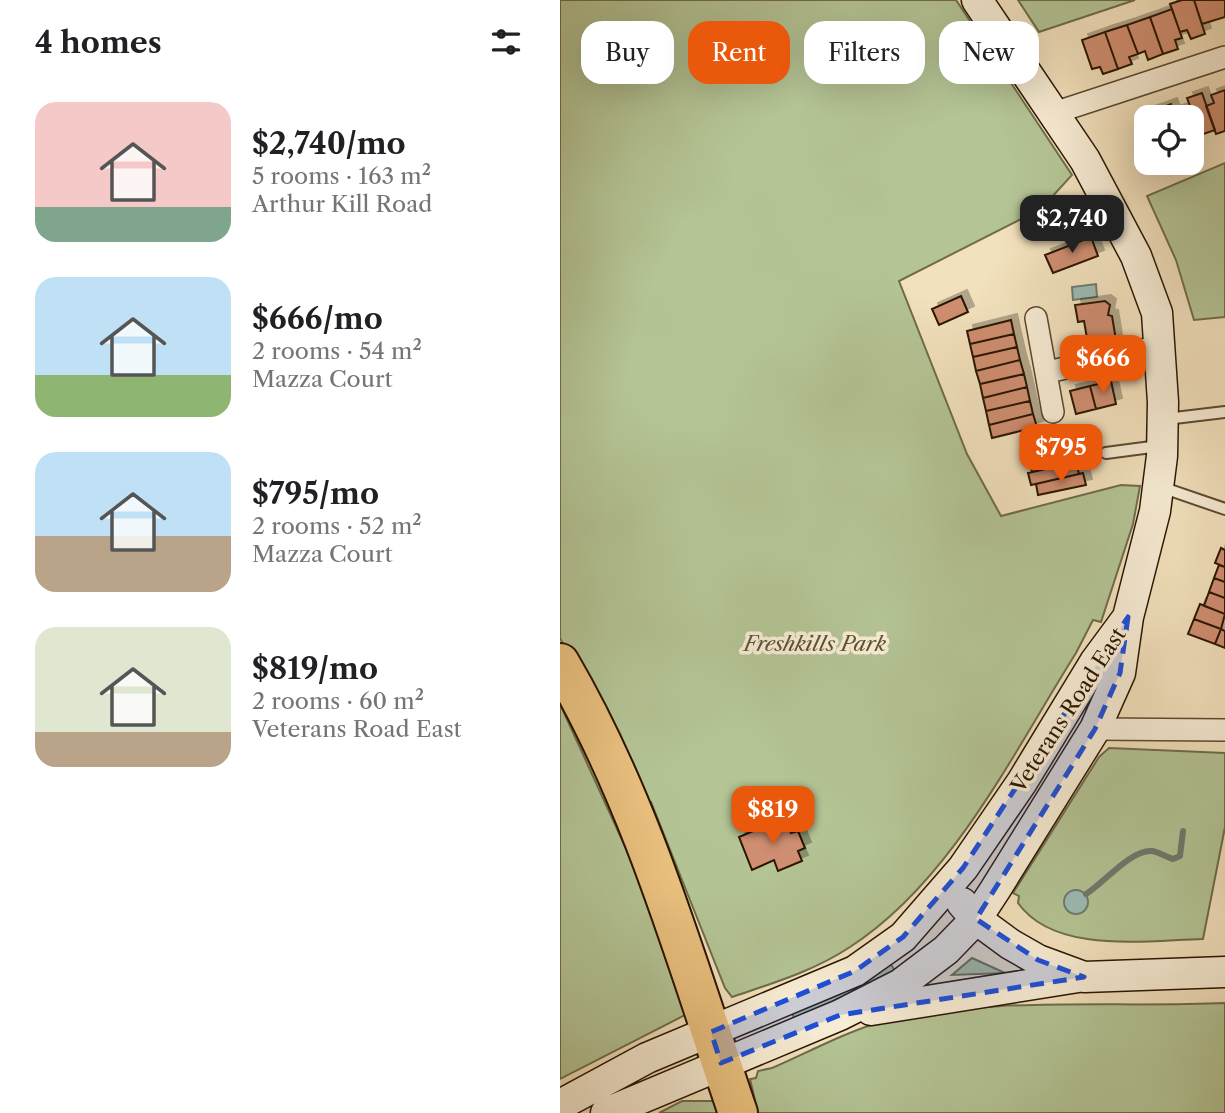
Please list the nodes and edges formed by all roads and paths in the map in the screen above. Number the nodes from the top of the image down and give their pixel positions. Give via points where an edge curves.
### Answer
1 (977, 0) edge
2 (1225, 57) edge
3 (1054, 113) junction
4 (1036, 318) dead end
5 (1160, 346) junction
6 (1048, 372) junction
7 (1052, 412) dead end
8 (1225, 412) edge
9 (1162, 432) junction
10 (1106, 453) dead end
11 (1158, 486) junction
12 (1225, 509) edge
13 (1129, 617) junction
14 (560, 663) edge
15 (1095, 729) junction
16 (1225, 730) edge
17 (949, 887) junction
18 (976, 919) junction
19 (1225, 972) edge
20 (1084, 977) junction
21 (840, 1015) junction
22 (716, 1047) junction
23 (560, 1105) edge
24 (606, 1113) edge
25 (738, 1113) edge

1 - 3 street
2 - 3 street
3 - 5 street via 1136,256 1157,313
4 - 6 street
5 - 6 street
5 - 9 street
6 - 7 street
8 - 9 lane
9 - 10 lane
9 - 11 street
11 - 12 lane
11 - 13 street
13 - 15 street, Veterans Road East via 1120,673
13 - 17 street, Veterans Road East
14 - 22 highway via 582,700 635,817
15 - 16 street
15 - 18 street, Veterans Road East
17 - 18 street
17 - 22 street, Veterans Road East via 903,937 855,971
18 - 20 street via 1038,960
18 - 21 street, Veterans Road East via 946,950 901,984
19 - 20 street
20 - 21 street
21 - 22 street, Veterans Road East
22 - 23 street via 647,1058
22 - 24 street
22 - 25 highway

